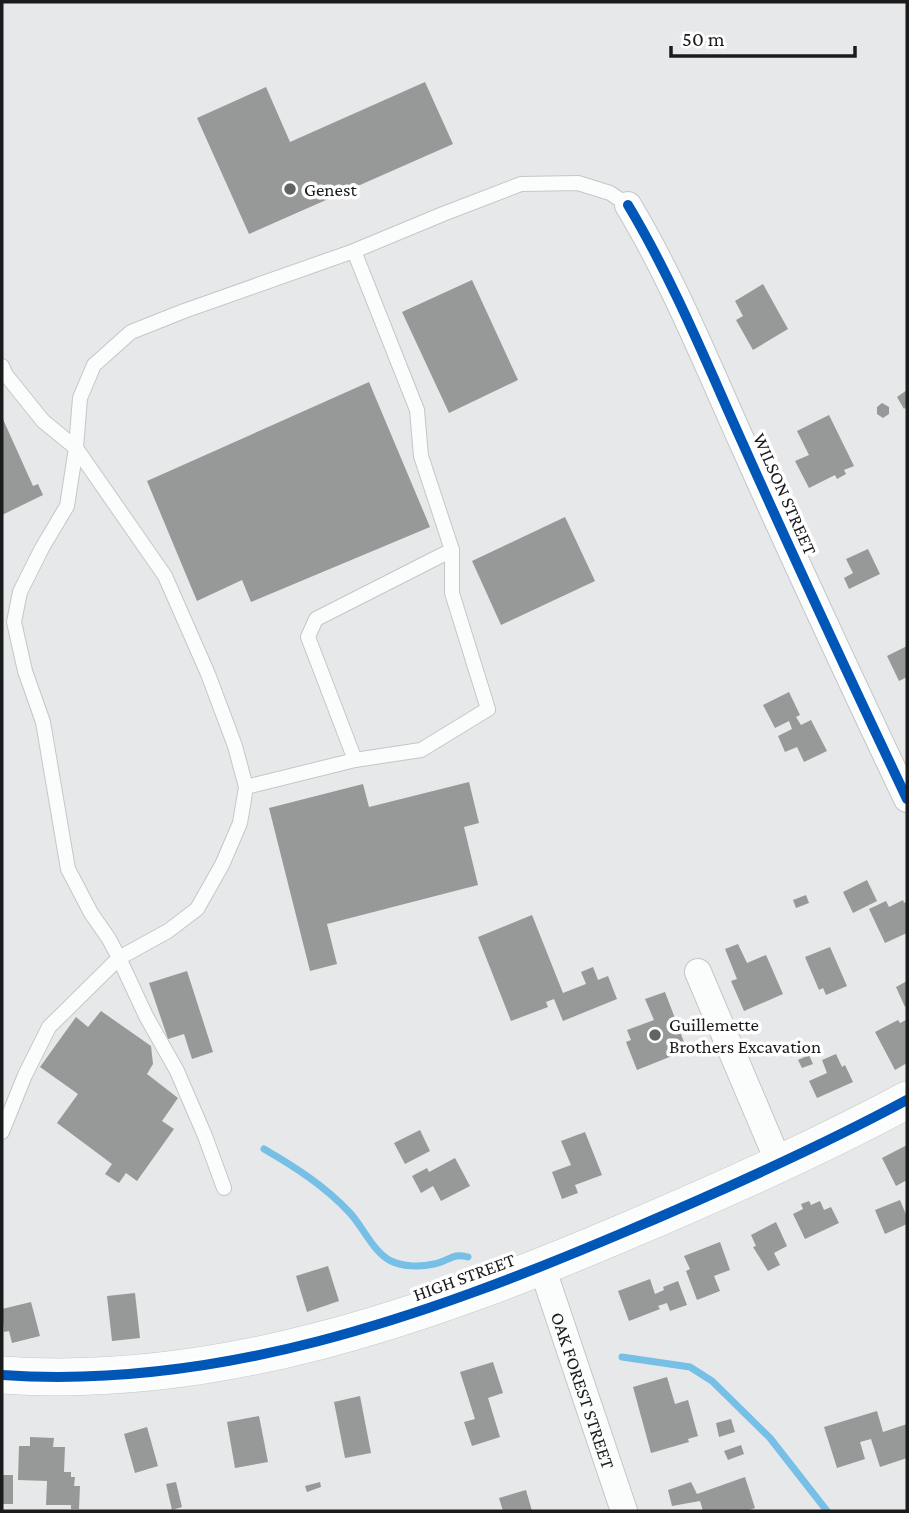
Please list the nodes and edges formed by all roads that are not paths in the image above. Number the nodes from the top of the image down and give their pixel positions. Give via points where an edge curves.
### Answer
1 (628, 205) joint
2 (354, 251) junction
3 (2, 366) edge
4 (76, 448) junction
5 (452, 550) junction
6 (355, 760) junction
7 (246, 787) junction
8 (907, 799) edge
9 (119, 958) junction
10 (698, 972) dead end
11 (907, 1100) edge
12 (2, 1132) edge
13 (779, 1163) junction
14 (224, 1188) dead end
15 (542, 1267) junction
16 (2, 1375) edge
17 (624, 1511) edge

1 - 2 lane via 610,193 578,183 521,184
1 - 8 street, WILSON STREET via 693,335
2 - 4 lane via 131,332 94,365 80,398
2 - 5 lane via 418,410 421,456
3 - 4 lane via 43,421
4 - 7 lane via 165,576 212,686
4 - 9 lane via 67,506 20,592 14,622 43,722 68,869
5 - 6 lane via 316,619 308,637
5 - 6 lane via 452,593 488,709 421,750
6 - 7 lane
7 - 9 lane via 240,823 197,909
9 - 12 lane via 49,1027
9 - 14 lane via 177,1071
10 - 13 street
11 - 13 street, HIGH STREET
13 - 15 street, HIGH STREET
15 - 16 street, HIGH STREET via 388,1322 259,1356 133,1374
15 - 17 street, OAK FOREST STREET

